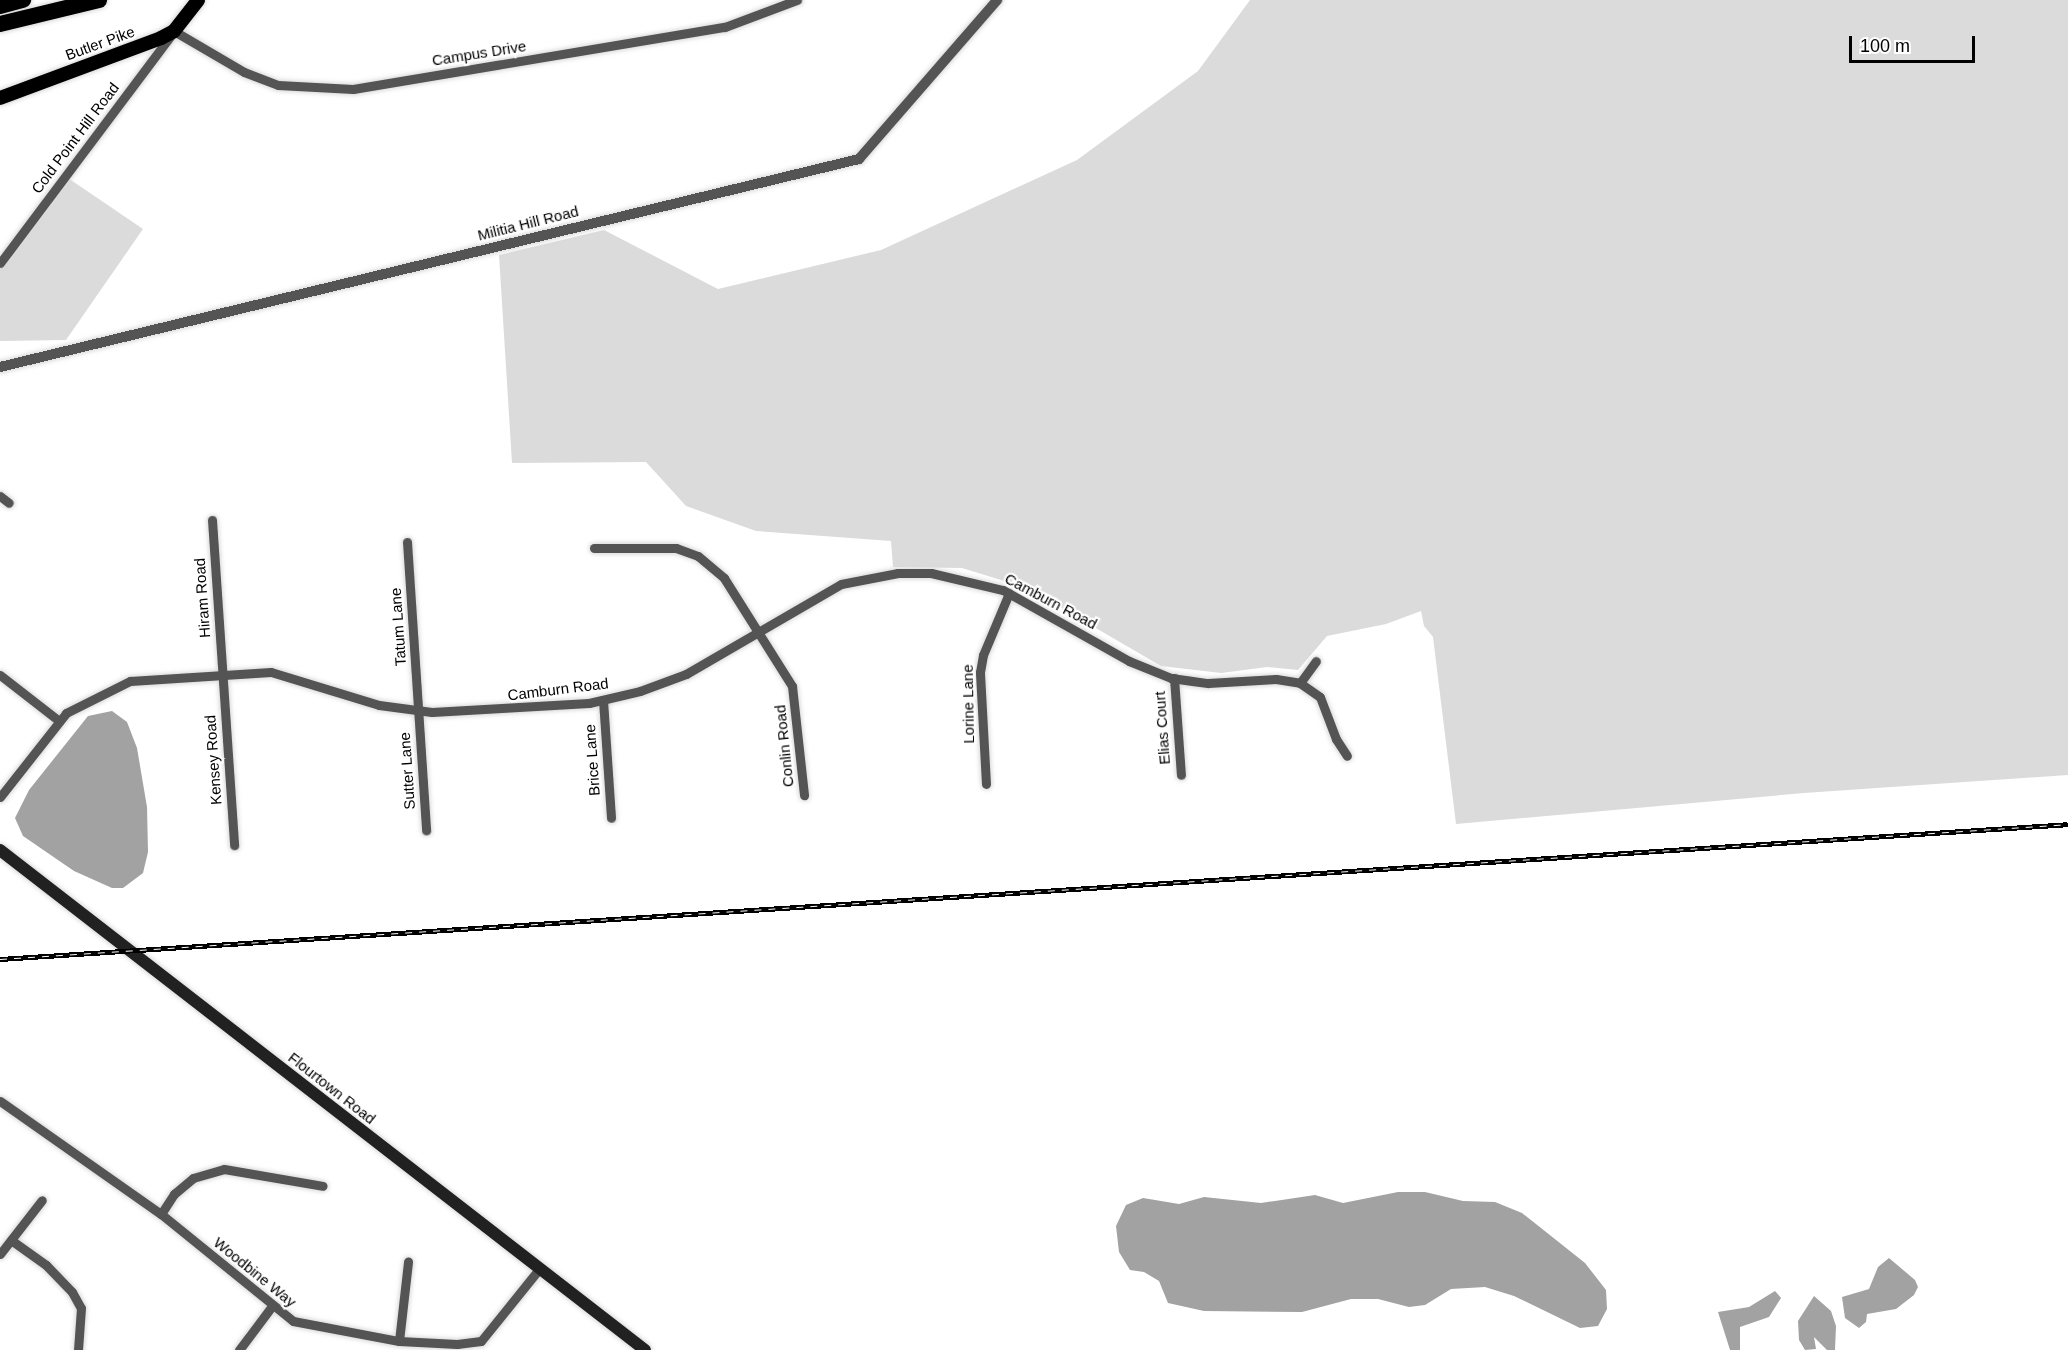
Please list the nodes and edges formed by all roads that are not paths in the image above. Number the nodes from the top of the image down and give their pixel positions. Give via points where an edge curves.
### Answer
1 (23, 0) edge
2 (99, 0) edge
3 (198, 0) edge
4 (797, 0) edge
5 (997, 0) edge
6 (0, 6) edge
7 (0, 24) edge
8 (174, 31) junction
9 (0, 98) edge
10 (0, 264) edge
11 (0, 367) edge
12 (0, 496) edge
13 (9, 503) dead end
14 (212, 520) dead end
15 (407, 542) dead end
16 (594, 548) dead end
17 (1009, 593) junction
18 (759, 632) junction
19 (1316, 661) dead end
20 (222, 674) junction
21 (0, 675) edge
22 (1174, 678) junction
23 (1300, 683) junction
24 (603, 700) junction
25 (418, 710) junction
26 (59, 721) junction
27 (1347, 756) dead end
28 (1181, 775) dead end
29 (986, 784) dead end
30 (804, 795) dead end
31 (0, 797) edge
32 (611, 818) dead end
33 (426, 830) dead end
34 (234, 844) dead end
35 (0, 850) edge
36 (0, 1101) edge
37 (323, 1185) dead end
38 (42, 1200) dead end
39 (161, 1215) junction
40 (11, 1240) junction
41 (0, 1254) edge
42 (408, 1262) dead end
43 (539, 1269) junction
44 (272, 1306) junction
45 (399, 1341) junction
46 (78, 1350) edge
47 (239, 1350) edge
48 (645, 1350) edge

1 - 6 highway
2 - 7 highway
3 - 8 main road
4 - 8 street, Campus Drive via 725,27 353,89 278,85 244,72
5 - 11 street, Militia Hill Road via 859,159
8 - 9 main road, Butler Pike
8 - 10 street, Cold Point Hill Road
12 - 13 street
14 - 20 street, Hiram Road
15 - 25 street, Tatum Lane
16 - 18 street, Conlin Road via 667,547 698,556 732,588
17 - 18 street, Camburn Road via 986,584 931,573 884,575 826,591
17 - 22 street, Camburn Road via 1129,661
17 - 29 street, Lorine Lane via 980,672
18 - 24 street, Camburn Road via 686,674
18 - 30 street, Conlin Road via 792,686
19 - 23 street
20 - 25 street, Camburn Road via 271,672 379,705
20 - 26 street, Camburn Road via 130,681 81,702
20 - 34 street, Kensey Road
21 - 26 street
22 - 23 street, Camburn Road via 1208,683 1276,679
22 - 28 street, Elias Court
23 - 27 street via 1320,697
24 - 25 street, Camburn Road via 514,710
24 - 32 street, Brice Lane
25 - 33 street, Sutter Lane
26 - 31 street, Camburn Road
35 - 43 main road, Flourtown Road
36 - 39 street, Woodbine Way
37 - 39 street via 224,1169 193,1178 174,1194
38 - 40 street
39 - 44 street, Woodbine Way
40 - 41 street
40 - 46 street via 46,1265 72,1292 81,1308
42 - 45 street
43 - 45 street, Woodbine Way via 481,1341
43 - 48 main road, Flourtown Road
44 - 45 street, Woodbine Way via 293,1321
44 - 47 street

